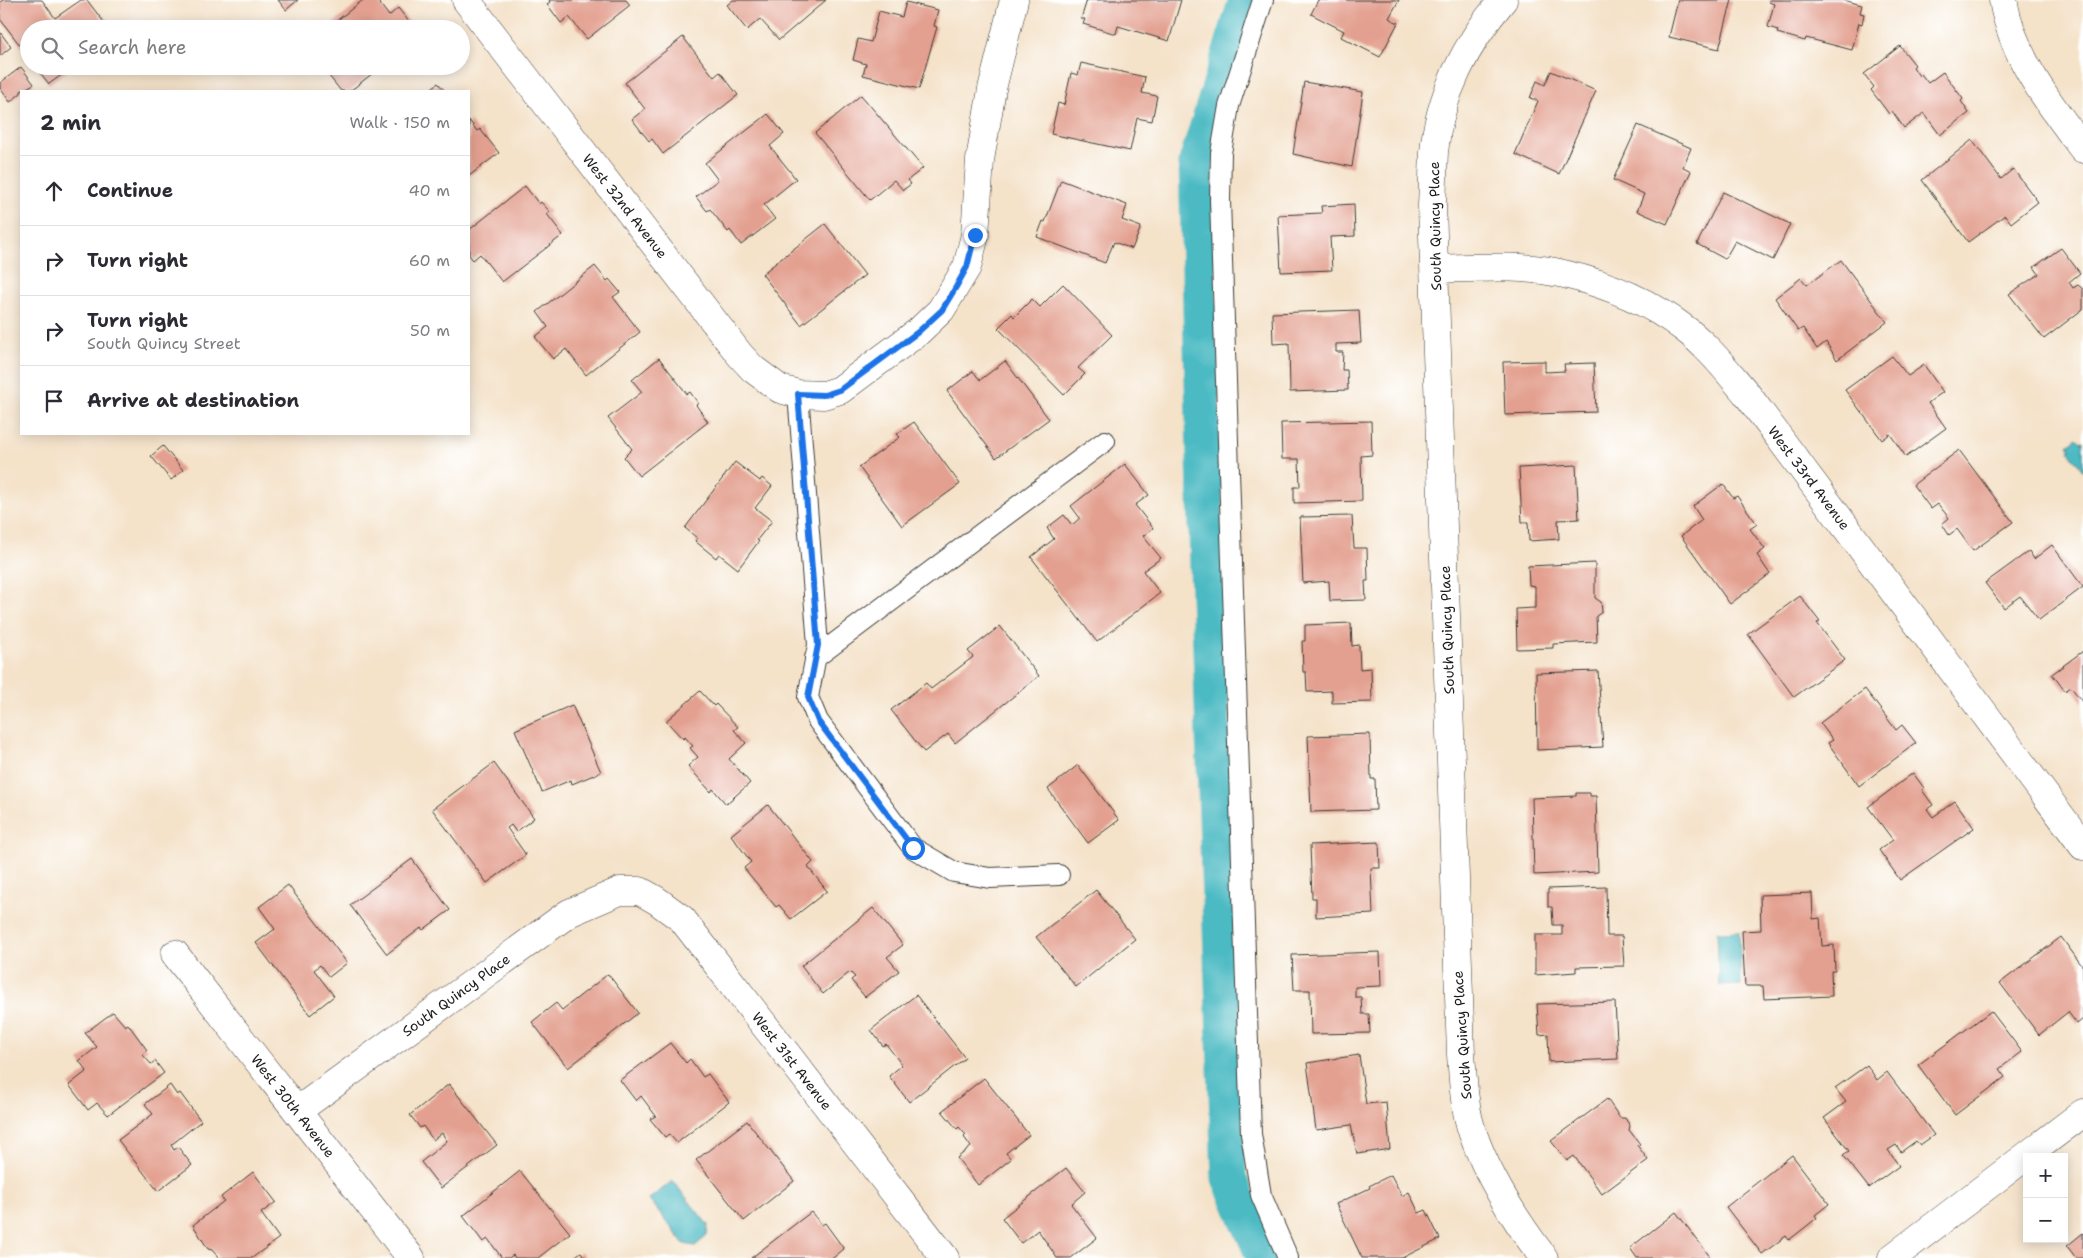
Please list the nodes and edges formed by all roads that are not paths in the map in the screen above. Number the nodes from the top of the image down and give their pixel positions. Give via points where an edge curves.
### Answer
1 (466, 0) edge
2 (1014, 0) edge
3 (1263, 0) edge
4 (1503, 0) edge
5 (2003, 0) edge
6 (2083, 149) edge
7 (1434, 269) junction
8 (798, 394) junction
9 (1105, 440) dead end
10 (815, 658) junction
11 (2083, 846) edge
12 (1060, 875) dead end
13 (620, 891) joint
14 (175, 954) dead end
15 (297, 1111) junction
16 (2083, 1113) edge
17 (411, 1258) edge
18 (945, 1258) edge
19 (1288, 1258) edge
20 (1544, 1258) edge
21 (1892, 1258) edge

1 - 8 street, West 32nd Avenue via 740,355 780,389
2 - 8 street, West 32nd Avenue via 992,89 980,160 975,235 967,267 942,310 918,332 840,390 824,395
3 - 19 lane via 1229,106 1221,153 1220,200 1252,1134 1261,1195
4 - 7 street, South Quincy Place via 1463,59 1445,100 1434,150
5 - 6 street via 2015,41 2030,75
7 - 11 street, West 33rd Avenue via 1526,269 1564,274 1640,300 1686,329 1717,358 1746,393
7 - 20 street, South Quincy Place via 1464,1092 1473,1133 1492,1178 1520,1226
8 - 10 lane via 818,645
9 - 10 lane
10 - 12 lane via 808,697 818,721 913,848 954,872 990,878
13 - 15 street, South Quincy Place via 569,913
13 - 18 street, West 31st Avenue via 640,891 682,919
14 - 15 street, West 30th Avenue
15 - 17 street, West 30th Avenue
16 - 21 street

